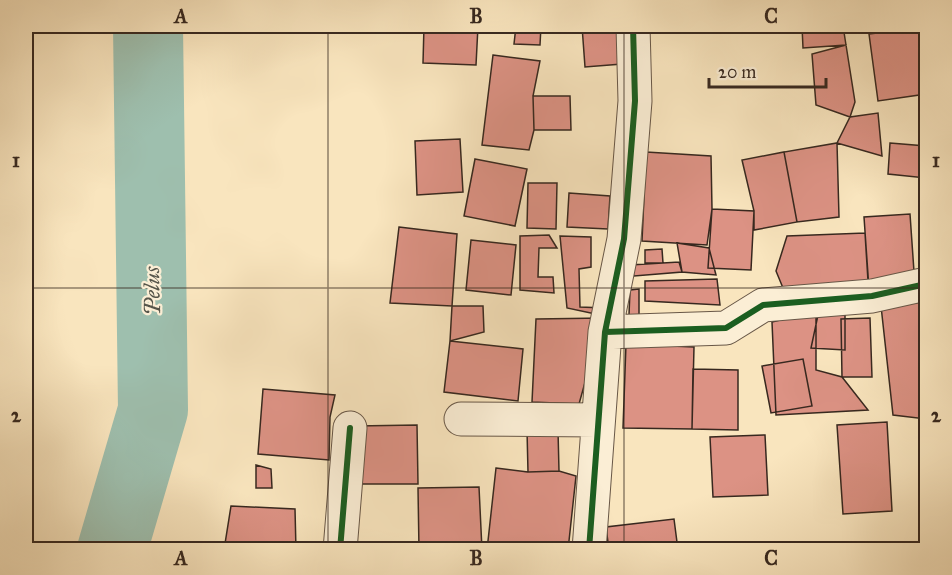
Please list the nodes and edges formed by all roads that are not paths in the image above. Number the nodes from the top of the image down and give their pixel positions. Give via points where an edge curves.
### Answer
1 (633, 26) edge
2 (927, 284) edge
3 (605, 332) junction
4 (461, 419) dead end
5 (598, 420) junction
6 (350, 428) dead end
7 (340, 549) edge
8 (589, 549) edge

1 - 3 street via 635,101 624,239
2 - 3 street via 872,296 763,305 726,328
3 - 5 street
4 - 5 street
5 - 8 street
6 - 7 street

